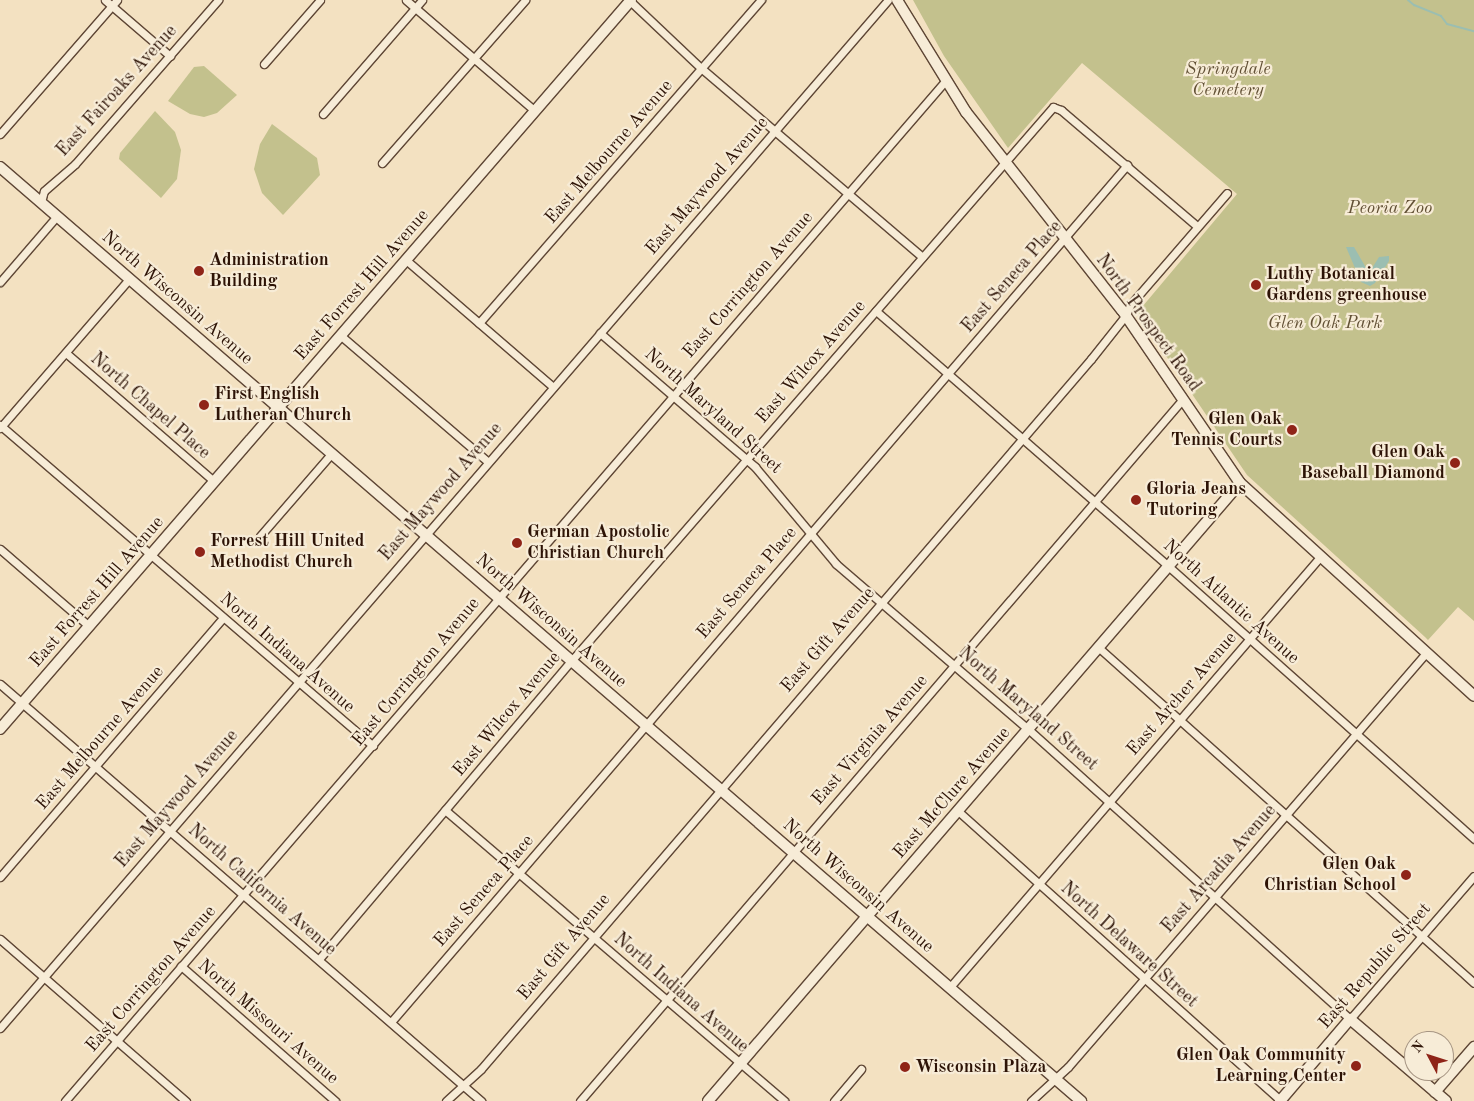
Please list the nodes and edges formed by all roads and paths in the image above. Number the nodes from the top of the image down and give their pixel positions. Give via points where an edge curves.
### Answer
1 (105, 0) edge
2 (218, 0) edge
3 (320, 0) edge
4 (406, 0) edge
5 (422, 0) edge
6 (525, 0) edge
7 (761, 0) edge
8 (888, 0) edge
9 (897, 0) edge
10 (630, 1) edge
11 (115, 3) edge
12 (415, 8) junction
13 (170, 56) junction
14 (474, 59) junction
15 (264, 64) dead end
16 (702, 68) junction
17 (945, 81) junction
18 (535, 111) junction
19 (323, 114) dead end
20 (774, 132) junction
21 (0, 134) edge
22 (382, 163) dead end
23 (1005, 163) junction
24 (1127, 165) junction
25 (0, 167) edge
26 (1226, 193) dead end
27 (848, 194) junction
28 (42, 202) junction
29 (57, 216) junction
30 (1197, 226) junction
31 (1065, 238) junction
32 (922, 257) junction
33 (406, 260) junction
34 (130, 279) junction
35 (0, 282) edge
36 (876, 312) junction
37 (1126, 315) junction
38 (479, 323) junction
39 (600, 333) junction
40 (340, 335) junction
41 (66, 353) junction
42 (948, 374) junction
43 (552, 386) junction
44 (672, 396) junction
45 (1183, 400) junction
46 (278, 407) junction
47 (1, 426) edge
48 (1022, 438) junction
49 (332, 453) junction
50 (747, 459) junction
51 (487, 461) junction
52 (214, 481) junction
53 (1240, 483) junction
54 (1095, 502) junction
55 (425, 533) junction
56 (811, 533) junction
57 (260, 536) dead end
58 (0, 549) edge
59 (151, 555) junction
60 (1320, 557) junction
61 (1168, 566) junction
62 (499, 598) junction
63 (881, 602) junction
64 (223, 618) junction
65 (89, 626) junction
66 (1250, 638) junction
67 (1098, 648) junction
68 (1426, 653) junction
69 (572, 660) junction
70 (954, 666) junction
71 (296, 682) junction
72 (0, 684) edge
73 (1474, 696) edge
74 (22, 703) junction
75 (1179, 720) junction
76 (646, 725) junction
77 (0, 728) edge
78 (1028, 729) junction
79 (1355, 734) junction
80 (373, 746) junction
81 (96, 766) junction
82 (720, 788) junction
83 (1108, 802) junction
84 (445, 810) junction
85 (958, 811) junction
86 (1284, 816) junction
87 (169, 830) junction
88 (1474, 839) edge
89 (793, 853) junction
90 (518, 874) junction
91 (1474, 876) edge
92 (0, 878) edge
93 (1038, 883) junction
94 (244, 895) junction
95 (1214, 897) junction
96 (867, 916) junction
97 (592, 936) junction
98 (1422, 937) junction
99 (0, 939) edge
100 (319, 959) junction
101 (182, 966) junction
102 (44, 978) junction
103 (1144, 979) junction
104 (1474, 983) edge
105 (950, 987) junction
106 (666, 1002) junction
107 (1350, 1019) junction
108 (391, 1022) junction
109 (0, 1028) edge
110 (117, 1041) junction
111 (1474, 1047) edge
112 (740, 1064) junction
113 (862, 1069) dead end
114 (1055, 1078) junction
115 (462, 1085) junction
116 (1435, 1092) junction
117 (65, 1101) edge
118 (186, 1101) edge
119 (335, 1101) edge
120 (446, 1101) edge
121 (481, 1101) edge
122 (580, 1101) edge
123 (708, 1101) edge
124 (784, 1101) edge
125 (834, 1101) edge
126 (1031, 1101) edge
127 (1081, 1101) edge
128 (1280, 1101) edge
129 (1446, 1101) edge

1 - 11 street
2 - 13 street, East Fairoaks Avenue
3 - 15 street
4 - 12 street
5 - 12 street
6 - 14 street
7 - 16 street, East Melbourne Avenue
8 - 20 street, East Maywood Avenue
9 - 17 street, North Prospect Road
10 - 16 street
10 - 18 street, East Forrest Hill Avenue
11 - 13 street
11 - 21 street
12 - 14 street
12 - 19 street
13 - 28 street, East Fairoaks Avenue via 74,164 44,191
14 - 18 street
14 - 22 street
16 - 20 street
16 - 38 street, East Melbourne Avenue
17 - 23 street, North Prospect Road
17 - 27 street, East Corrington Avenue
18 - 33 street, East Forrest Hill Avenue
20 - 27 street
20 - 39 street, East Maywood Avenue
23 - 24 street, East Wilcox Avenue via 1056,107
23 - 31 street, North Prospect Road
23 - 32 street, East Wilcox Avenue
24 - 30 street
24 - 31 street, East Seneca Place
25 - 28 street, North Wisconsin Avenue
26 - 30 street, East Gift Avenue
27 - 32 street
27 - 44 street, East Corrington Avenue
28 - 29 street, North Wisconsin Avenue
29 - 34 street, North Wisconsin Avenue
29 - 35 street
30 - 37 street, East Gift Avenue via 1130,305
31 - 37 street, North Prospect Road
31 - 42 street, East Seneca Place
32 - 36 street, East Wilcox Avenue
33 - 38 street
33 - 40 street, East Forrest Hill Avenue
34 - 41 street
34 - 46 street, North Wisconsin Avenue
36 - 42 street, North Atlantic Avenue
36 - 50 street, East Wilcox Avenue
37 - 45 street, North Prospect Road
37 - 48 street, East Gift Avenue
38 - 43 street
39 - 43 street, East Maywood Avenue
39 - 44 street, North Maryland Street
40 - 46 street, East Forrest Hill Avenue
40 - 51 street
41 - 47 street
41 - 52 street, North Chapel Place
42 - 48 street, North Atlantic Avenue
42 - 56 street, East Seneca Place
43 - 51 street, East Maywood Avenue
44 - 50 street, North Maryland Street
44 - 62 street, East Corrington Avenue
45 - 53 street, North Prospect Road
45 - 54 street, East Virginia Avenue
46 - 49 street, North Wisconsin Avenue
46 - 52 street, East Forrest Hill Avenue
47 - 59 street, North Indiana Avenue
48 - 54 street, North Atlantic Avenue
48 - 63 street, East Gift Avenue
49 - 55 street, North Wisconsin Avenue
49 - 57 street
50 - 56 street, North Maryland Street via 779,492
50 - 69 street, East Wilcox Avenue
51 - 55 street, East Maywood Avenue
52 - 59 street, East Forrest Hill Avenue
53 - 60 street, North Prospect Road
53 - 61 street, East McClure Avenue
54 - 61 street, North Atlantic Avenue
54 - 70 street, East Virginia Avenue
55 - 62 street, North Wisconsin Avenue
55 - 71 street, East Maywood Avenue
56 - 63 street, North Maryland Street via 828,556
56 - 76 street, East Seneca Place
58 - 65 street
59 - 64 street, North Indiana Avenue
59 - 65 street, East Forrest Hill Avenue
60 - 66 street, East Archer Avenue
60 - 68 street, North Prospect Road
61 - 66 street, North Atlantic Avenue
61 - 67 street, East McClure Avenue
62 - 69 street, North Wisconsin Avenue
62 - 80 street, East Corrington Avenue
63 - 70 street, North Maryland Street
63 - 82 street, East Gift Avenue
64 - 71 street, North Indiana Avenue
64 - 81 street, East Melbourne Avenue
65 - 74 street, East Forrest Hill Avenue
66 - 75 street, East Archer Avenue
66 - 79 street, North Atlantic Avenue
67 - 75 street
67 - 78 street, East McClure Avenue
68 - 73 street, North Prospect Road
68 - 79 street, East Arcadia Avenue
69 - 76 street, North Wisconsin Avenue
69 - 84 street, East Wilcox Avenue
70 - 78 street, North Maryland Street
70 - 89 street, East Virginia Avenue
71 - 80 street, North Indiana Avenue
71 - 87 street, East Maywood Avenue
72 - 74 street, North California Avenue
74 - 77 street, East Forrest Hill Avenue
74 - 81 street, North California Avenue
75 - 83 street, East Archer Avenue
75 - 86 street
76 - 82 street, North Wisconsin Avenue
76 - 90 street, East Seneca Place
78 - 83 street, North Maryland Street
78 - 85 street, East McClure Avenue
79 - 86 street, East Arcadia Avenue
79 - 88 street, North Atlantic Avenue
80 - 94 street, East Corrington Avenue
81 - 87 street, North California Avenue
81 - 92 street, East Melbourne Avenue
82 - 89 street, North Wisconsin Avenue
82 - 97 street, East Gift Avenue
83 - 93 street, East Archer Avenue
83 - 95 street, North Maryland Street
84 - 90 street, North Indiana Avenue
84 - 100 street, East Wilcox Avenue
85 - 93 street, North Delaware Street
85 - 96 street, East McClure Avenue
86 - 95 street, East Arcadia Avenue
86 - 98 street
87 - 94 street, North California Avenue
87 - 102 street, East Maywood Avenue
89 - 96 street, North Wisconsin Avenue
89 - 106 street, East Virginia Avenue
90 - 97 street, North Indiana Avenue
90 - 108 street, East Seneca Place
91 - 98 street, East Republic Street
93 - 103 street, North Delaware Street
93 - 105 street, East Archer Avenue
94 - 100 street, North California Avenue
94 - 101 street, East Corrington Avenue
95 - 103 street, East Arcadia Avenue
95 - 107 street, North Maryland Street
96 - 105 street, North Wisconsin Avenue
96 - 112 street, East McClure Avenue
97 - 106 street, North Indiana Avenue
97 - 115 street, East Gift Avenue via 481,1069
98 - 104 street
98 - 107 street, East Republic Street
99 - 102 street
100 - 108 street, North California Avenue
101 - 110 street, East Corrington Avenue
101 - 119 street, North Missouri Avenue
102 - 109 street, East Maywood Avenue
102 - 110 street
103 - 114 street, East Arcadia Avenue
103 - 128 street, North Delaware Street
105 - 114 street, North Wisconsin Avenue
106 - 112 street, North Indiana Avenue
106 - 122 street, East Virginia Avenue
107 - 116 street, North Maryland Street
107 - 128 street, East Republic Street
108 - 115 street, North California Avenue
110 - 117 street, East Corrington Avenue
110 - 118 street
111 - 116 street
112 - 123 street, East McClure Avenue
112 - 124 street, North Indiana Avenue
113 - 125 street
114 - 126 street, East Arcadia Avenue
114 - 127 street, North Wisconsin Avenue
115 - 120 street, East Gift Avenue
115 - 121 street, North California Avenue
116 - 129 street, North Maryland Street

